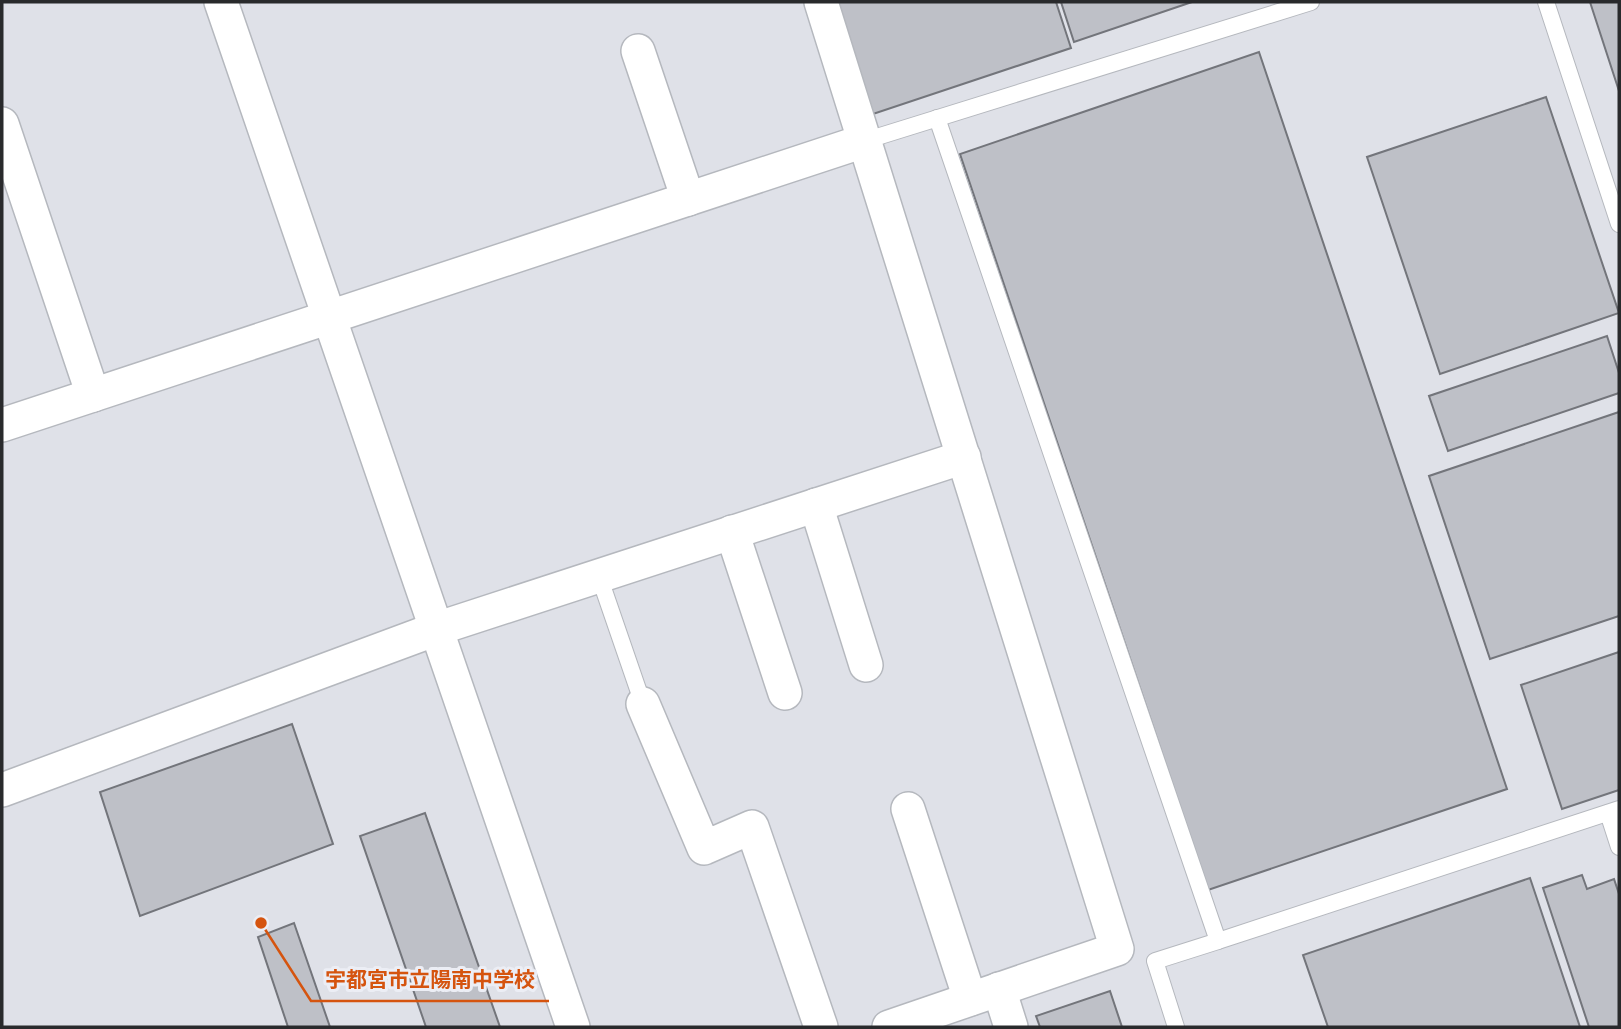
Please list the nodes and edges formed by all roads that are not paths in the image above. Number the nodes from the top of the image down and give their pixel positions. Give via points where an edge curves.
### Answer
1 (221, 2) edge
2 (821, 2) edge
3 (1311, 2) edge
4 (1546, 2) edge
5 (638, 51) dead end
6 (937, 118) junction
7 (2, 124) edge
8 (864, 141) junction
9 (688, 199) junction
10 (1619, 223) edge
11 (329, 316) junction
12 (93, 395) junction
13 (2, 425) edge
14 (964, 457) junction
15 (816, 505) junction
16 (732, 532) junction
17 (599, 576) junction
18 (436, 629) junction
19 (866, 665) dead end
20 (785, 693) dead end
21 (643, 704) joint
22 (2, 790) edge
23 (908, 809) dead end
24 (1614, 811) edge
25 (1619, 847) edge
26 (1217, 941) junction
27 (984, 994) junction
28 (573, 1027) edge
29 (821, 1027) edge
30 (889, 1027) edge
31 (1011, 1027) edge
32 (1176, 1027) edge

1 - 11 street
2 - 8 street
3 - 6 lane
4 - 10 lane
5 - 9 street
6 - 8 lane
6 - 26 lane
7 - 12 street
8 - 9 street
8 - 14 street
9 - 11 street
11 - 12 street
11 - 18 street
12 - 13 street
14 - 15 street
14 - 27 street via 1117,948
15 - 16 street
15 - 19 street
16 - 17 street
16 - 20 street
17 - 18 street
17 - 21 lane
18 - 22 street
18 - 28 street
21 - 29 street via 704,848 752,827
23 - 27 street
24 - 25 lane
24 - 26 lane
26 - 32 lane via 1156,961
27 - 30 street
27 - 31 street

